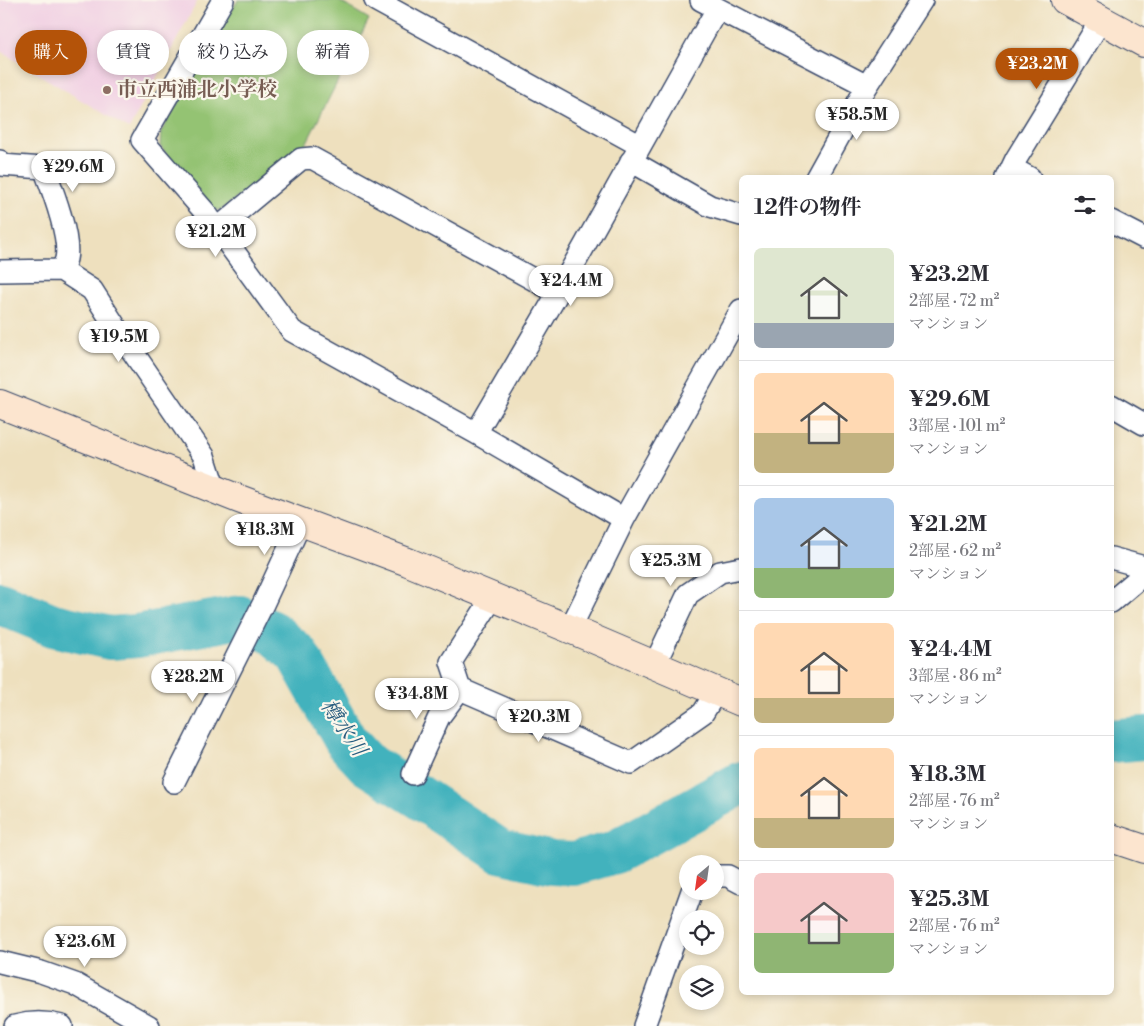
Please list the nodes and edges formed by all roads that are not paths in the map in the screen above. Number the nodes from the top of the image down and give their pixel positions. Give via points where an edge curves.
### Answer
1 (223, 0) edge
2 (375, 0) edge
3 (922, 0) edge
4 (1065, 0) edge
5 (708, 4) edge
6 (1101, 20) junction
7 (1144, 43) edge
8 (867, 86) junction
9 (635, 153) junction
10 (0, 161) edge
11 (1016, 174) edge
12 (818, 175) edge
13 (739, 214) edge
14 (1114, 223) edge
15 (217, 230) junction
16 (1144, 238) edge
17 (61, 270) junction
18 (0, 271) edge
19 (558, 293) junction
20 (739, 314) edge
21 (0, 404) edge
22 (1114, 407) edge
23 (1144, 424) edge
24 (476, 433) junction
25 (215, 490) junction
26 (624, 519) junction
27 (301, 522) junction
28 (1114, 559) edge
29 (1144, 567) edge
30 (739, 568) edge
31 (1144, 574) edge
32 (493, 597) junction
33 (1114, 599) edge
34 (570, 629) junction
35 (654, 666) junction
36 (460, 690) junction
37 (716, 692) junction
38 (739, 701) edge
39 (413, 774) dead end
40 (174, 782) dead end
41 (1114, 839) edge
42 (1144, 849) edge
43 (724, 876) edge
44 (739, 882) edge
45 (689, 900) edge
46 (0, 962) edge
47 (15, 1026) edge
48 (62, 1026) edge
49 (149, 1026) edge
50 (644, 1026) edge

1 - 15 street via 142,140
2 - 9 street
3 - 8 street
4 - 6 street
5 - 8 street
5 - 9 street
6 - 7 street
6 - 11 street
8 - 12 street
9 - 13 street via 710,206
9 - 19 street
10 - 17 street via 1,165 44,168 57,202 66,242 66,259
14 - 16 street
15 - 19 street via 301,159 312,158
15 - 24 street via 292,331
17 - 18 street
17 - 25 street via 92,290 204,456
19 - 24 street
20 - 26 street
21 - 25 street
22 - 23 street
24 - 26 street
25 - 27 street
26 - 34 street
27 - 32 street
27 - 40 street
28 - 29 street
30 - 35 street via 720,572 688,594
31 - 33 street
32 - 34 street
32 - 36 street via 451,662
34 - 35 street
35 - 37 street
36 - 37 street via 631,763 703,713
36 - 39 street via 439,717
37 - 38 street
41 - 42 street
43 - 44 street
45 - 50 street
46 - 49 street via 75,984
47 - 48 street via 26,1023

